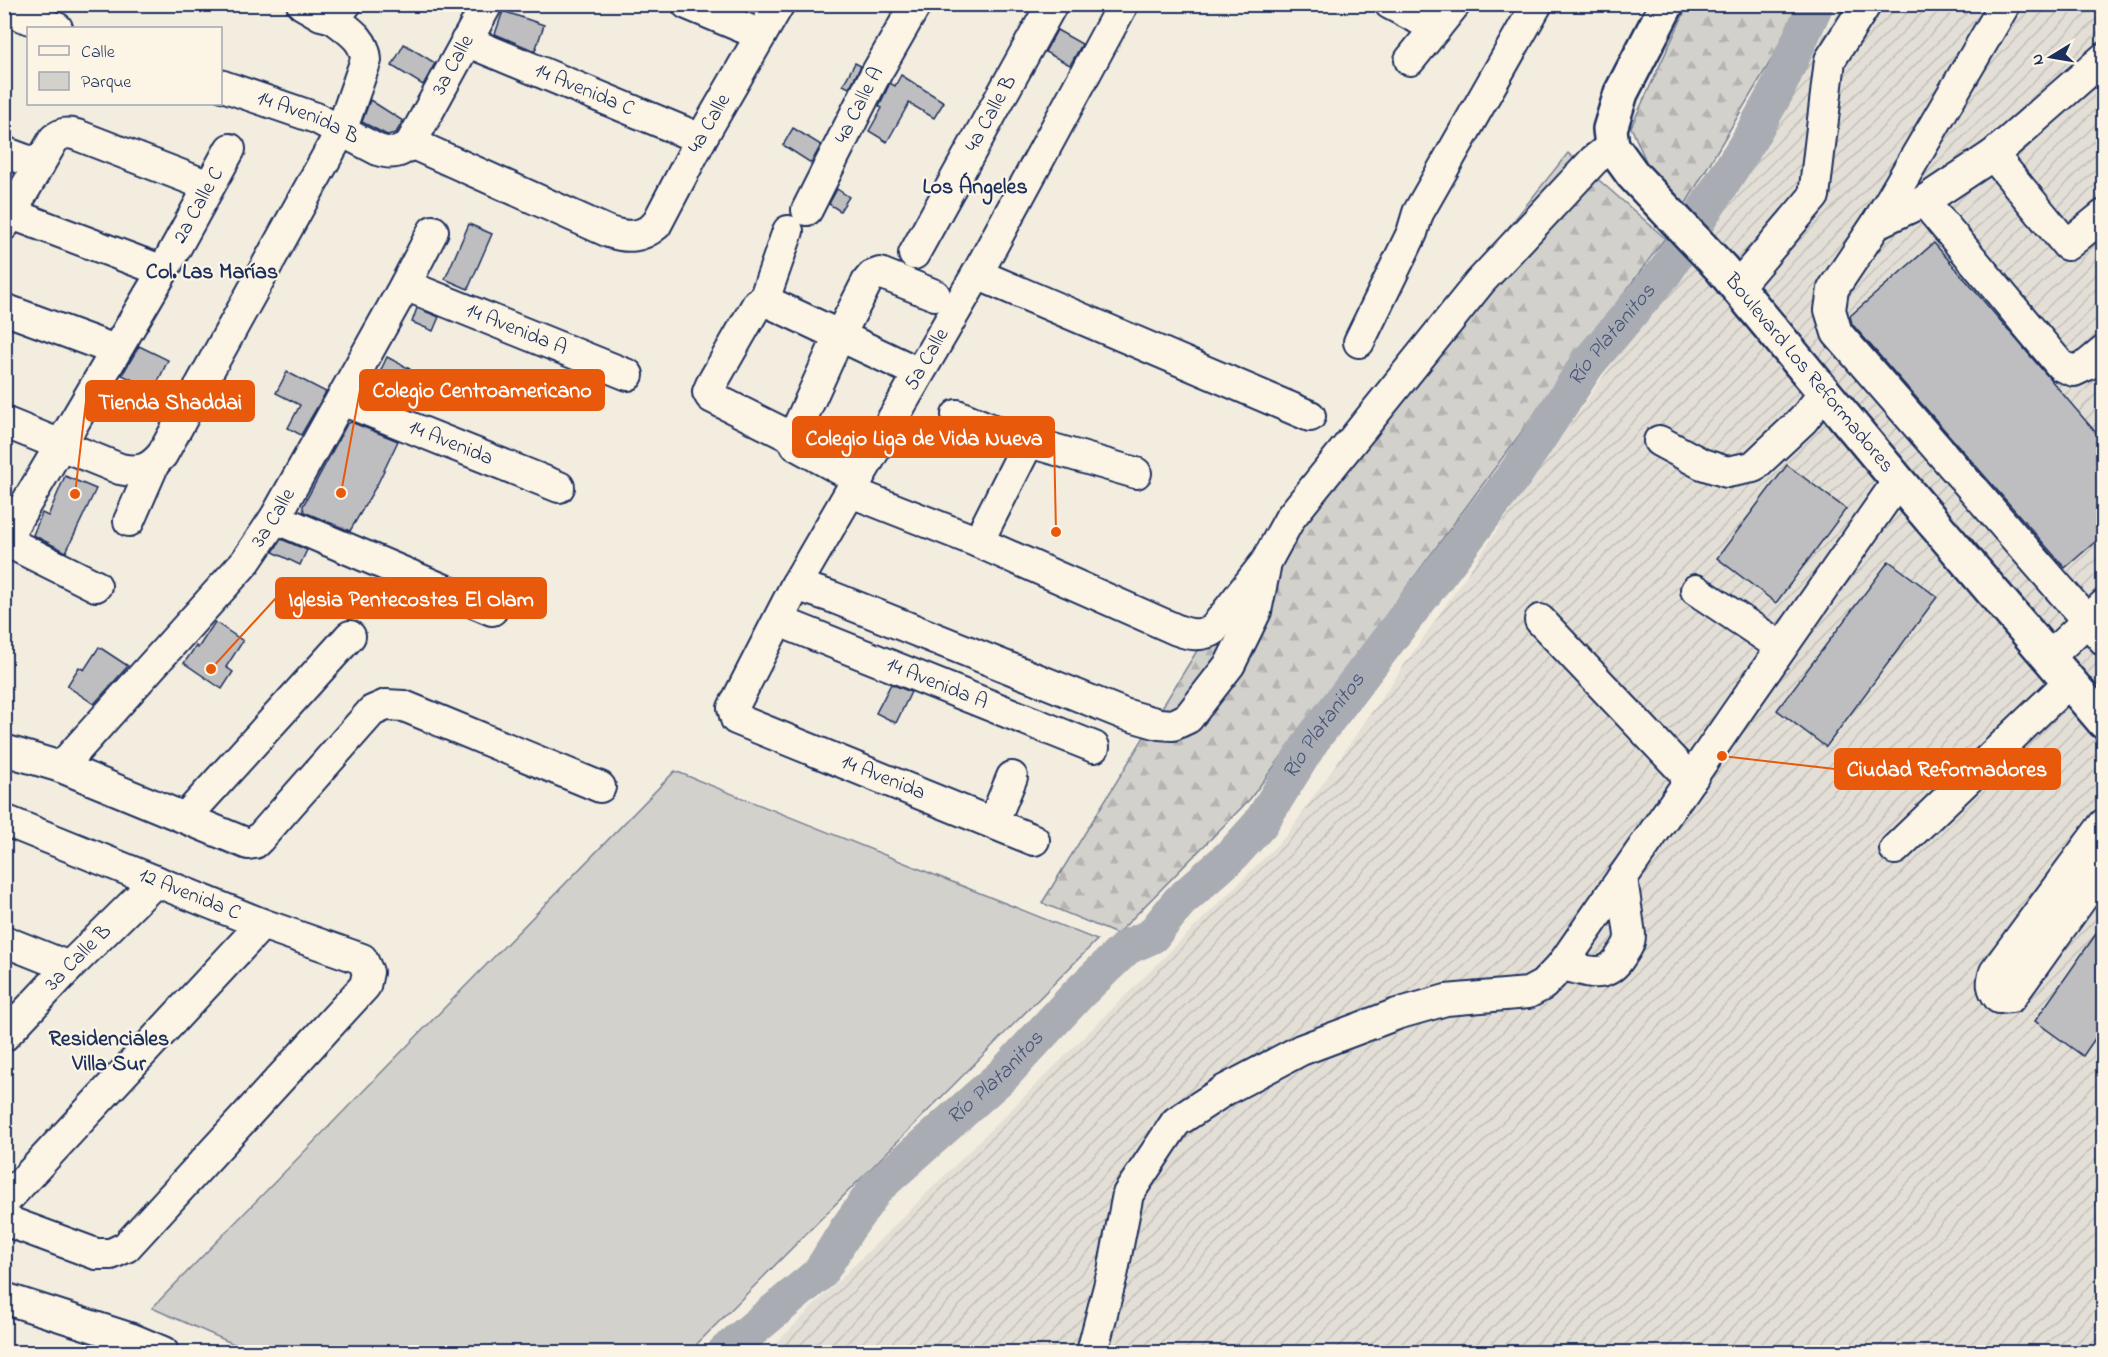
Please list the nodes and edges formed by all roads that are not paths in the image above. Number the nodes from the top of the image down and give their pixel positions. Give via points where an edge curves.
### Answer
1 (302, 4) edge
2 (487, 4) edge
3 (687, 4) edge
4 (780, 4) edge
5 (916, 4) edge
6 (1052, 4) edge
7 (1123, 4) edge
8 (1390, 4) edge
9 (1455, 4) edge
10 (1537, 4) edge
11 (1667, 4) edge
12 (1866, 4) edge
13 (2005, 4) edge
14 (4, 10) edge
15 (339, 11) edge
16 (54, 27) edge
17 (1436, 28) junction
18 (761, 35) junction
19 (466, 41) junction
20 (2103, 58) edge
21 (1410, 60) dead end
22 (222, 86) edge
23 (341, 131) junction
24 (701, 139) junction
25 (1612, 146) junction
26 (403, 148) junction
27 (230, 149) dead end
28 (4, 152) edge
29 (1993, 155) junction
30 (39, 165) junction
31 (209, 186) junction
32 (1924, 201) junction
33 (2103, 215) edge
34 (8, 220) edge
35 (1877, 223) junction
36 (433, 231) dead end
37 (637, 236) joint
38 (914, 254) dead end
39 (163, 271) junction
40 (977, 274) junction
41 (1729, 278) junction
42 (405, 285) junction
43 (935, 295) dead end
44 (764, 300) junction
45 (4, 309) edge
46 (839, 338) junction
47 (1359, 342) dead end
48 (115, 350) junction
49 (2103, 351) edge
50 (904, 366) dead end
51 (628, 375) dead end
52 (1824, 393) junction
53 (342, 400) junction
54 (957, 415) dead end
55 (1310, 416) dead end
56 (4, 422) edge
57 (794, 438) junction
58 (1659, 441) dead end
59 (60, 444) junction
60 (1029, 445) junction
61 (148, 468) junction
62 (1136, 473) dead end
63 (1898, 481) junction
64 (854, 485) junction
65 (559, 488) dead end
66 (275, 518) junction
67 (129, 521) dead end
68 (5, 540) edge
69 (978, 542) junction
70 (1266, 562) junction
71 (796, 585) junction
72 (96, 586) dead end
73 (1696, 590) dead end
74 (492, 610) dead end
75 (1540, 620) dead end
76 (779, 621) junction
77 (2098, 622) edge
78 (350, 636) dead end
79 (1781, 647) junction
80 (2049, 657) junction
81 (2070, 681) junction
82 (733, 714) joint
83 (2103, 722) edge
84 (1094, 747) dead end
85 (4, 750) edge
86 (61, 767) junction
87 (1012, 777) dead end
88 (1693, 777) junction
89 (600, 787) dead end
90 (186, 817) junction
91 (4, 820) edge
92 (993, 823) junction
93 (2103, 824) edge
94 (1034, 840) dead end
95 (1895, 849) dead end
96 (2103, 867) edge
97 (1622, 878) junction
98 (156, 881) junction
99 (262, 924) junction
100 (4, 942) edge
101 (1562, 965) junction
102 (69, 967) junction
103 (4, 1036) edge
104 (4, 1202) edge
105 (4, 1220) edge
106 (6, 1301) edge
107 (130, 1346) edge
108 (163, 1353) edge
109 (1092, 1353) edge

1 - 15 street via 321,15
2 - 19 street, 3a Calle
3 - 18 street
4 - 18 street, 4a Calle
5 - 44 street, 4a Calle A via 798,220
6 - 38 street, 4a Calle B
7 - 40 street, 5a Calle
8 - 17 street
9 - 17 street
10 - 47 street via 1418,213
11 - 25 main road via 1621,93 1610,129
12 - 41 street via 1830,60 1814,196
13 - 35 street
14 - 16 street
15 - 23 street via 366,51
17 - 21 street
18 - 24 street, 4a Calle
19 - 24 street, 14 Avenida C
19 - 26 street, 3a Calle
20 - 29 street
22 - 23 street, 14 Avenida B via 316,118
23 - 26 street, 14 Avenida B via 386,153
23 - 61 street via 168,445
24 - 37 street, 4a Calle via 656,225
25 - 41 main road, Boulevard Los Reformadores via 1633,175
25 - 70 street via 1594,160 1480,282 1290,518
26 - 37 street, 14 Avenida B via 609,232
27 - 31 street, 2a Calle C
28 - 30 street
29 - 32 street
29 - 33 street via 2067,245
30 - 31 street via 54,139 69,133
30 - 34 street
31 - 39 street, 2a Calle C
32 - 35 street
32 - 49 street via 2061,366 2074,371
34 - 39 street
35 - 77 street via 1833,289 1830,310 1837,333
36 - 42 street, 3a Calle
39 - 48 street, 2a Calle C
40 - 55 street
40 - 64 street, 5a Calle
41 - 52 main road, Boulevard Los Reformadores
42 - 51 street, 14 Avenida A
42 - 53 street, 3a Calle
43 - 46 street via 880,273 872,276
44 - 46 street
44 - 57 street, 4a Calle A via 758,303 708,392
45 - 48 street
46 - 50 street
46 - 57 street
48 - 59 street, 2a Calle C
52 - 58 street via 1803,420 1753,467 1726,472
52 - 63 main road, Boulevard Los Reformadores
53 - 65 street, 14 Avenida
53 - 66 street, 3a Calle
54 - 60 street
56 - 59 street
57 - 64 street via 796,445
59 - 61 street via 120,469
59 - 68 street, 2a Calle C
60 - 62 street
60 - 69 street
61 - 67 street
63 - 79 street
63 - 80 main road, Boulevard Los Reformadores
64 - 69 street
64 - 71 street, 5a Calle
66 - 74 street
66 - 86 street, 3a Calle via 246,561
68 - 72 street
69 - 70 street via 1190,635 1212,631
70 - 71 street via 1256,611 1230,664 1188,718 1173,725 1124,714
71 - 76 street, 5a Calle
73 - 79 street
75 - 88 street via 1680,768
76 - 82 street, 5a Calle
76 - 84 street, 14 Avenida A
77 - 80 street
78 - 90 street
79 - 88 street
80 - 81 main road, Boulevard Los Reformadores
81 - 83 main road, Boulevard Los Reformadores
81 - 95 street
82 - 92 street, 14 Avenida
85 - 86 street
86 - 90 street
87 - 92 street
88 - 97 street
89 - 90 street via 404,706 386,705 372,711 255,843 249,844
91 - 98 street, 12 Avenida C
92 - 94 street, 14 Avenida
93 - 96 street via 1995,972 1993,990 1999,998 2011,997
97 - 101 street
97 - 101 street via 1630,944 1615,966 1600,973
98 - 99 street, 12 Avenida C
98 - 102 street, 3a Calle B
99 - 104 street
99 - 105 street, 12 Avenida C via 362,959 368,972 365,986 126,1247 111,1254 96,1254
100 - 102 street
101 - 109 street via 1543,985 1528,993 1446,1000 1301,1050 1225,1090 1176,1122 1128,1194
102 - 103 street, 3a Calle B
106 - 107 street
107 - 108 street

